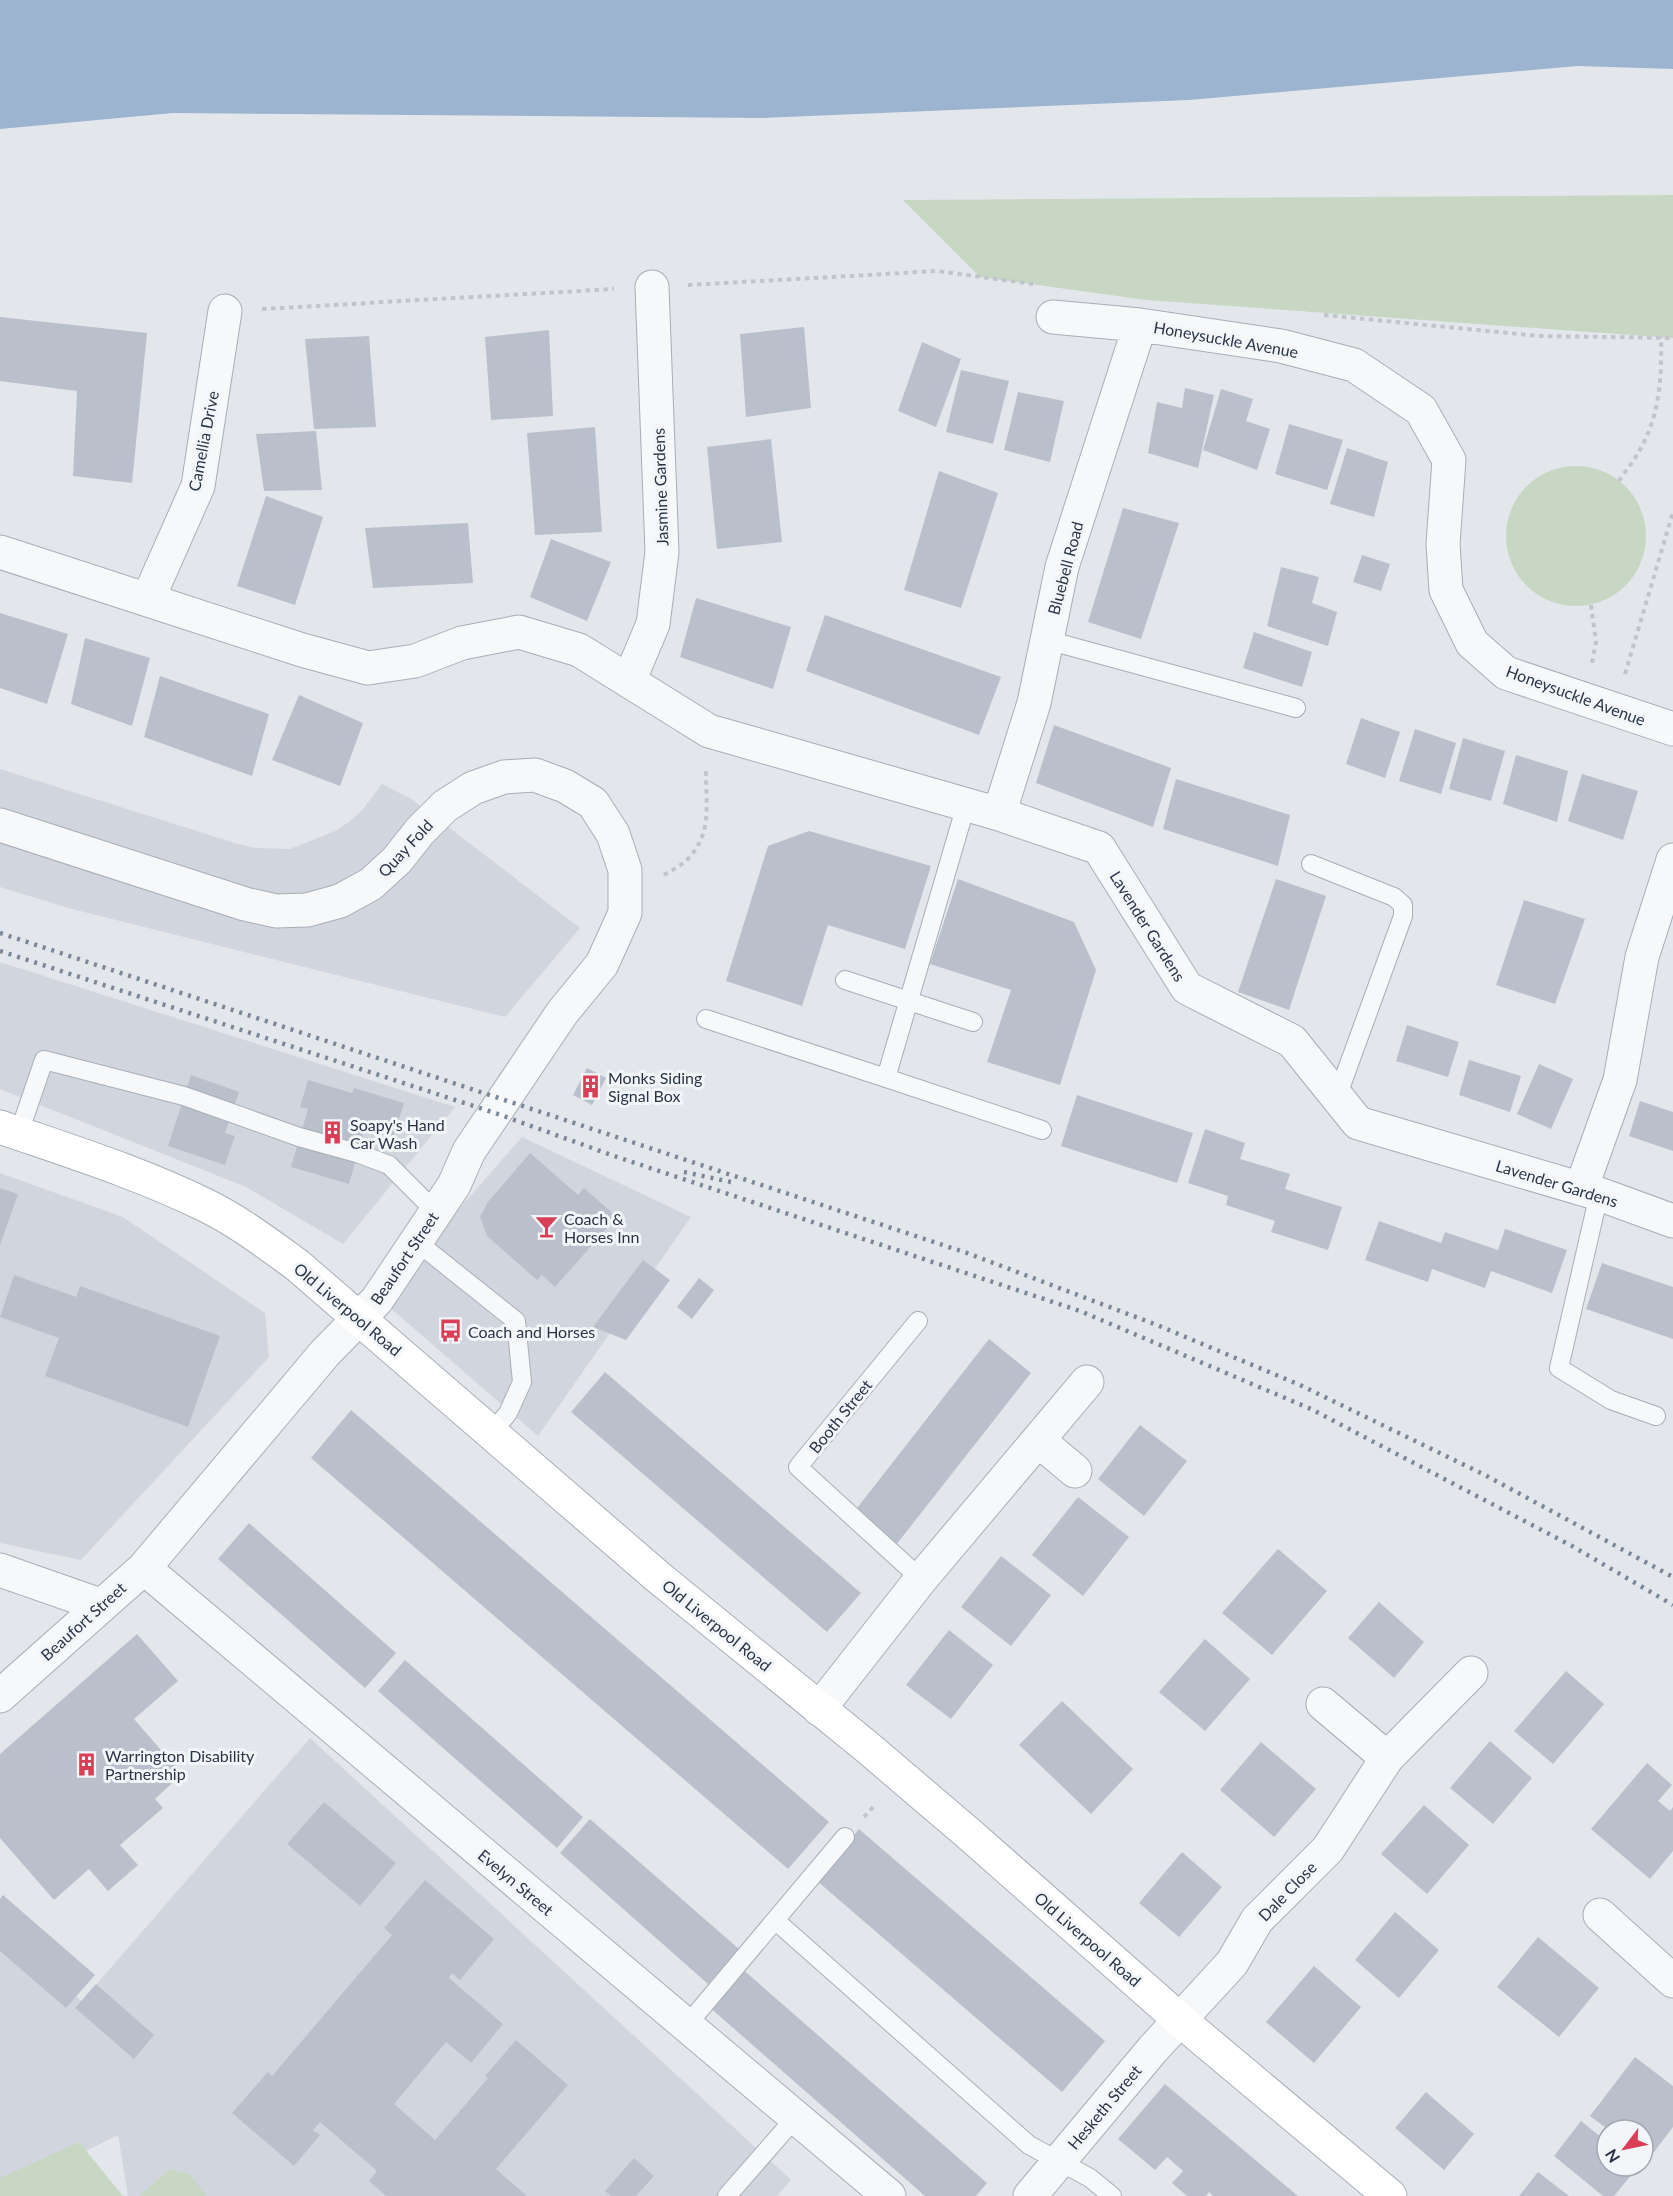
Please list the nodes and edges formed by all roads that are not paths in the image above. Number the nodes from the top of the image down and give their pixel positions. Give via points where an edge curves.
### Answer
1 (652, 287) road end
2 (225, 311) road end
3 (1053, 317) dead end
4 (1140, 325) junction
5 (0, 552) edge
6 (148, 599) junction
7 (1047, 640) junction
8 (629, 681) junction
9 (1296, 708) dead end
10 (1673, 729) edge
11 (966, 804) junction
12 (999, 814) junction
13 (0, 825) edge
14 (1673, 860) edge
15 (1311, 864) dead end
16 (625, 870) joint
17 (845, 980) dead end
18 (908, 1002) junction
19 (706, 1019) dead end
20 (973, 1022) dead end
21 (886, 1078) junction
22 (1337, 1097) junction
23 (9, 1130) edge
24 (1042, 1130) dead end
25 (1590, 1191) junction
26 (436, 1212) junction
27 (1673, 1221) edge
28 (417, 1242) junction
29 (361, 1318) junction
30 (918, 1321) dead end
31 (1087, 1382) dead end
32 (1656, 1416) dead end
33 (492, 1432) junction
34 (1038, 1440) junction
35 (1075, 1471) dead end
36 (144, 1568) junction
37 (0, 1570) edge
38 (921, 1579) junction
39 (100, 1605) junction
40 (1472, 1673) dead end
41 (0, 1696) edge
42 (1323, 1704) dead end
43 (819, 1709) junction
44 (1387, 1758) junction
45 (845, 1838) dead end
46 (1600, 1916) dead end
47 (776, 1921) junction
48 (1673, 1981) edge
49 (1180, 2020) junction
50 (687, 2025) junction
51 (796, 2117) junction
52 (1058, 2162) junction
53 (727, 2196) edge
54 (889, 2196) edge
55 (1030, 2196) edge
56 (1112, 2196) edge
57 (1390, 2196) edge

1 - 8 street, Jasmine Gardens via 663,552 653,624
2 - 6 street, Camellia Drive via 198,486
3 - 4 street, Honeysuckle Avenue
4 - 7 street, Bluebell Road via 1062,567
4 - 10 street, Honeysuckle Avenue via 1281,346 1354,365 1421,410 1449,460 1443,544 1446,590 1472,643 1506,674
5 - 6 street, Lavender Gardens
6 - 8 street, Lavender Gardens via 368,668 415,661 462,643 519,632 579,650
7 - 9 lane
7 - 12 street, Bluebell Road via 1034,703
8 - 11 street, Lavender Gardens via 708,731
11 - 12 street, Lavender Gardens
11 - 18 lane
12 - 22 street, Lavender Gardens via 1099,848 1187,988 1292,1041
13 - 16 street, Quay Fold via 245,904 276,911 307,910 340,901 371,884 445,806 473,788 504,777 535,775 565,786 593,803 613,834
14 - 25 street via 1642,957 1620,1080
15 - 22 lane via 1394,897 1403,905 1403,916
16 - 26 street, Beaufort Street via 625,914 602,964 562,1013 469,1151
17 - 18 lane
18 - 20 lane
18 - 21 lane
19 - 21 lane
21 - 24 lane
22 - 25 street, Lavender Gardens via 1358,1123
23 - 26 lane via 44,1060 184,1096 389,1165
23 - 29 street, Old Liverpool Road via 206,1205 297,1265
25 - 27 street, Lavender Gardens
25 - 32 lane via 1559,1368 1611,1400
26 - 28 street, Beaufort Street
28 - 29 street, Beaufort Street
28 - 33 lane via 516,1321 522,1382 508,1413
29 - 33 street, Old Liverpool Road
29 - 36 street, Beaufort Street via 325,1353
30 - 38 lane, Booth Street via 798,1467
31 - 34 street
33 - 43 street, Old Liverpool Road via 657,1576
34 - 35 street
34 - 38 street
36 - 39 street, Beaufort Street
36 - 50 street, Evelyn Street
37 - 39 street
38 - 43 street
39 - 41 street, Beaufort Street
40 - 44 street, Dale Close
42 - 44 street
43 - 49 street, Old Liverpool Road via 969,1834
44 - 49 street, Dale Close via 1328,1849 1257,1920 1232,1963
45 - 47 lane
46 - 48 street
47 - 50 lane
47 - 52 lane via 1029,2145
49 - 52 street, Hesketh Street
49 - 57 street, Old Liverpool Road
50 - 51 street, Evelyn Street
51 - 53 lane
51 - 54 street, Evelyn Street
52 - 55 street, Hesketh Street
52 - 56 lane via 1090,2178

